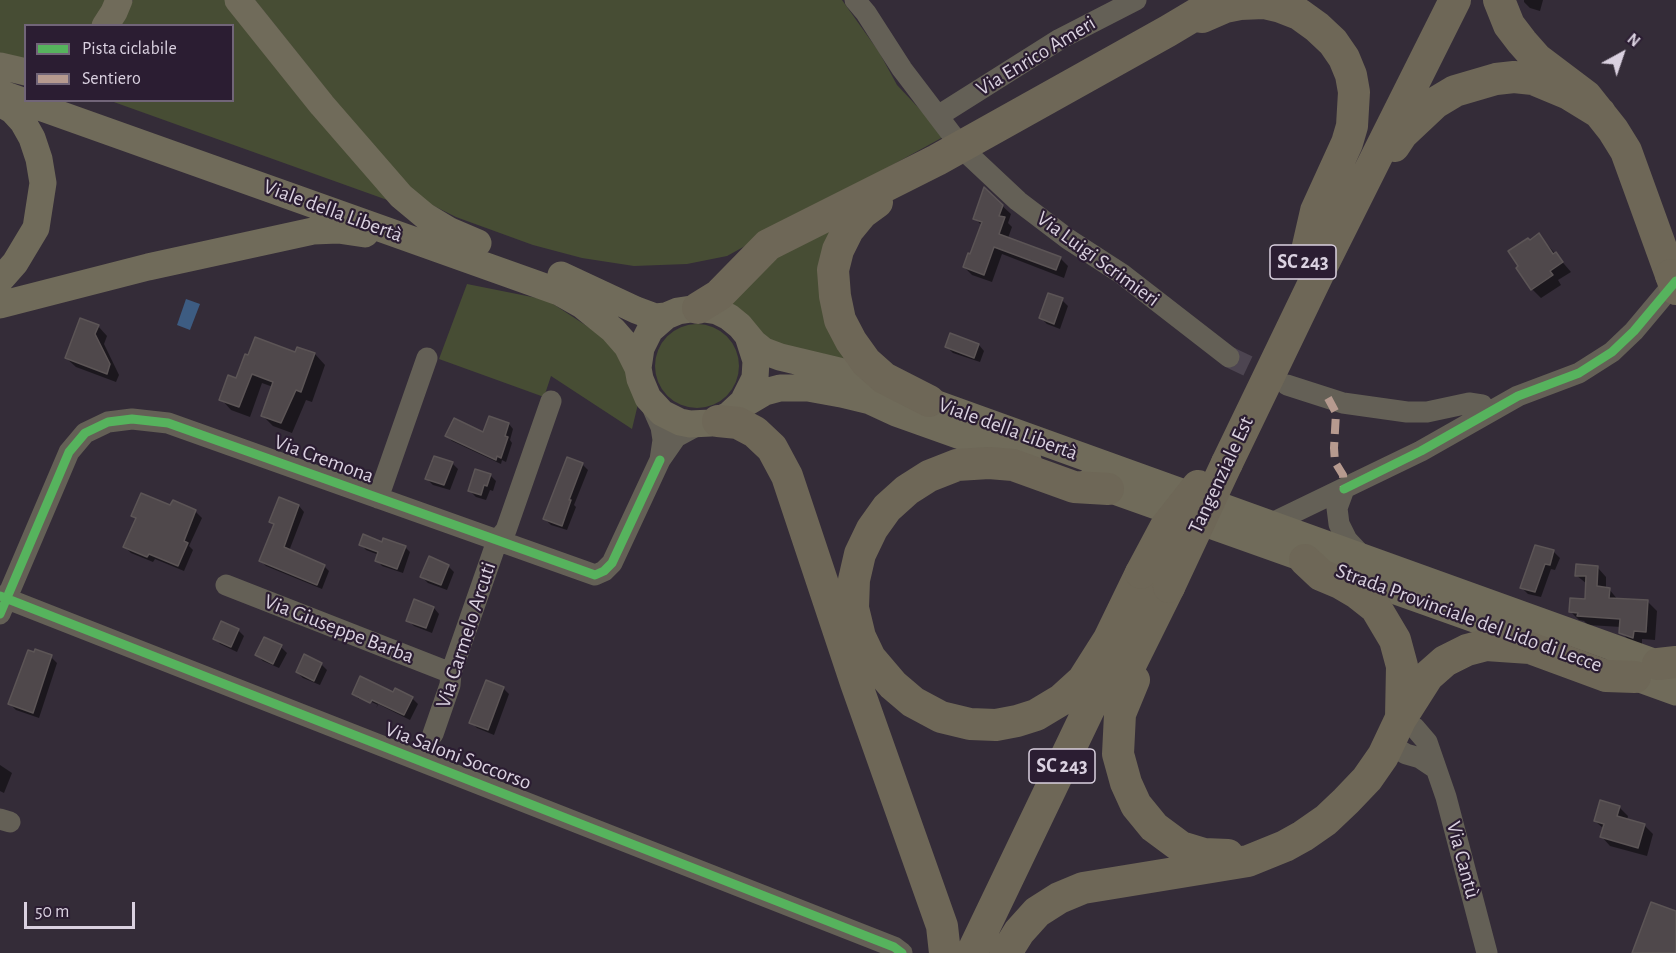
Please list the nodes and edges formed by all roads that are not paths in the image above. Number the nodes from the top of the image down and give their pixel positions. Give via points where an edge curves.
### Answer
1 (119, 0) edge
2 (238, 0) edge
3 (855, 0) edge
4 (1136, 0) edge
5 (1220, 0) edge
6 (1433, 0) edge
7 (1455, 0) edge
8 (1499, 0) edge
9 (106, 24) edge
10 (1168, 32) junction
11 (0, 66) edge
12 (24, 72) edge
13 (0, 75) edge
14 (24, 83) edge
15 (0, 93) edge
16 (0, 102) edge
17 (24, 102) edge
18 (25, 102) edge
19 (77, 102) edge
20 (1600, 113) junction
21 (938, 116) junction
22 (945, 148) junction
23 (970, 156) dead end
24 (478, 243) junction
25 (1313, 263) junction
26 (521, 278) junction
27 (0, 280) edge
28 (1674, 282) edge
29 (0, 305) edge
30 (698, 308) junction
31 (666, 316) junction
32 (748, 336) junction
33 (1229, 357) tunnel mouth
34 (427, 358) dead end
35 (638, 368) junction
36 (1287, 385) tunnel mouth
37 (649, 399) junction
38 (929, 400) junction
39 (551, 402) dead end
40 (1486, 413) junction
41 (719, 418) junction
42 (660, 460) junction
43 (1108, 489) junction
44 (1344, 489) junction
45 (378, 498) junction
46 (1266, 534) junction
47 (497, 541) junction
48 (1364, 558) junction
49 (1305, 560) junction
50 (1160, 582) junction
51 (226, 585) dead end
52 (2, 603) edge
53 (1661, 668) edge
54 (451, 673) junction
55 (1676, 692) edge
56 (1395, 732) junction
57 (433, 734) dead end
58 (1285, 846) junction
59 (902, 953) edge
60 (945, 953) edge
61 (972, 953) edge
62 (992, 953) edge
63 (1006, 953) edge
64 (1487, 953) edge

1 - 9 main road
2 - 24 main road via 401,196 425,216
3 - 21 street
4 - 21 street, Via Enrico Ameri via 1060,39
5 - 10 highway
6 - 25 highway, Tangenziale Est / SC 243
7 - 25 highway, Tangenziale Est / SC 243
8 - 20 highway via 1509,25 1530,51 1586,96
10 - 22 highway
10 - 25 highway via 1225,7 1264,3 1299,14 1333,42 1344,58 1354,92 1352,126 1316,212
11 - 12 main road
13 - 14 main road
15 - 17 main road, Viale della Libertà
16 - 27 main road via 23,122 32,138 43,183 36,228
18 - 26 main road, Viale della Libertà
19 - 24 main road, Viale della Libertà
20 - 25 highway via 1533,79 1496,79 1455,91 1435,103 1402,134 1349,232
20 - 28 highway via 1626,151
21 - 22 street
22 - 30 highway via 768,245 719,295
22 - 38 highway via 862,213 848,230 833,270 840,320 866,362 884,378
23 - 33 street, Via Luigi Scrimieri via 1018,201 1122,274
24 - 31 main road, Viale della Libertà via 553,270 645,314
25 - 50 highway, Tangenziale Est / SC 243, bridge via 1206,490 1200,542
26 - 29 main road via 366,234 313,231
26 - 35 main road, Viale della Libertà via 559,292 597,316 627,346
28 - 40 street via 1612,352 1579,373
30 - 31 main road, Viale della Libertà
30 - 32 main road, Viale della Libertà via 729,317
31 - 35 main road via 645,339
32 - 38 main road, Viale della Libertà via 764,351 780,357 847,373
32 - 41 main road via 756,361 748,395
34 - 45 street
35 - 37 main road, Viale della Libertà
36 - 40 street via 1343,403 1427,412 1469,403 1482,405
37 - 41 main road, Viale della Libertà via 662,413 680,422
37 - 42 street, Via Cremona via 661,427
38 - 46 main road, Viale della Libertà
39 - 47 street, Via Carmelo Arcuti via 506,530
40 - 44 street
41 - 42 street, Via Cremona via 676,437
41 - 43 main road, Viale della Libertà via 765,392 780,388 841,394 870,401
41 - 60 highway via 746,426 764,440 787,476 942,926
42 - 47 street, Via Cremona via 612,563 604,571 595,575
43 - 46 main road, Viale della Libertà
43 - 50 highway via 1074,487 1013,465 989,463 957,465 907,490 872,529 854,580 853,608 870,658 913,702 941,717 970,724 1017,721 1061,700 1083,680 1109,639
44 - 46 street
44 - 48 street via 1337,508 1339,524 1347,540
45 - 47 street, Via Cremona
45 - 52 street, Via Cremona via 168,423 132,419 108,422 86,433 69,452
46 - 48 main road, Strada Provinciale del Lido di Lecce
46 - 49 main road, Strada Provinciale del Lido di Lecce
47 - 54 street, Via Carmelo Arcuti
48 - 53 main road, Strada Provinciale del Lido di Lecce
49 - 53 main road, Strada Provinciale del Lido di Lecce via 1430,602
49 - 56 highway via 1321,575 1357,592 1376,608 1395,639 1402,666
50 - 58 highway via 1120,714 1118,754 1136,805 1154,827 1182,847 1204,854 1230,855
50 - 61 highway, SC 243
50 - 62 highway, SC 243
51 - 54 street, Via Giuseppe Barba
52 - 59 street, Via Saloni Soccorso via 894,946
53 - 55 main road, Strada Provinciale del Lido di Lecce
53 - 56 highway via 1606,676 1530,648 1486,645 1445,661 1428,676
54 - 57 street, Via Carmelo Arcuti
56 - 58 highway via 1367,779 1346,801 1326,820
56 - 64 street, Via Cantù via 1415,728 1427,742 1446,797
58 - 63 highway via 1248,861 1083,888 1037,912

